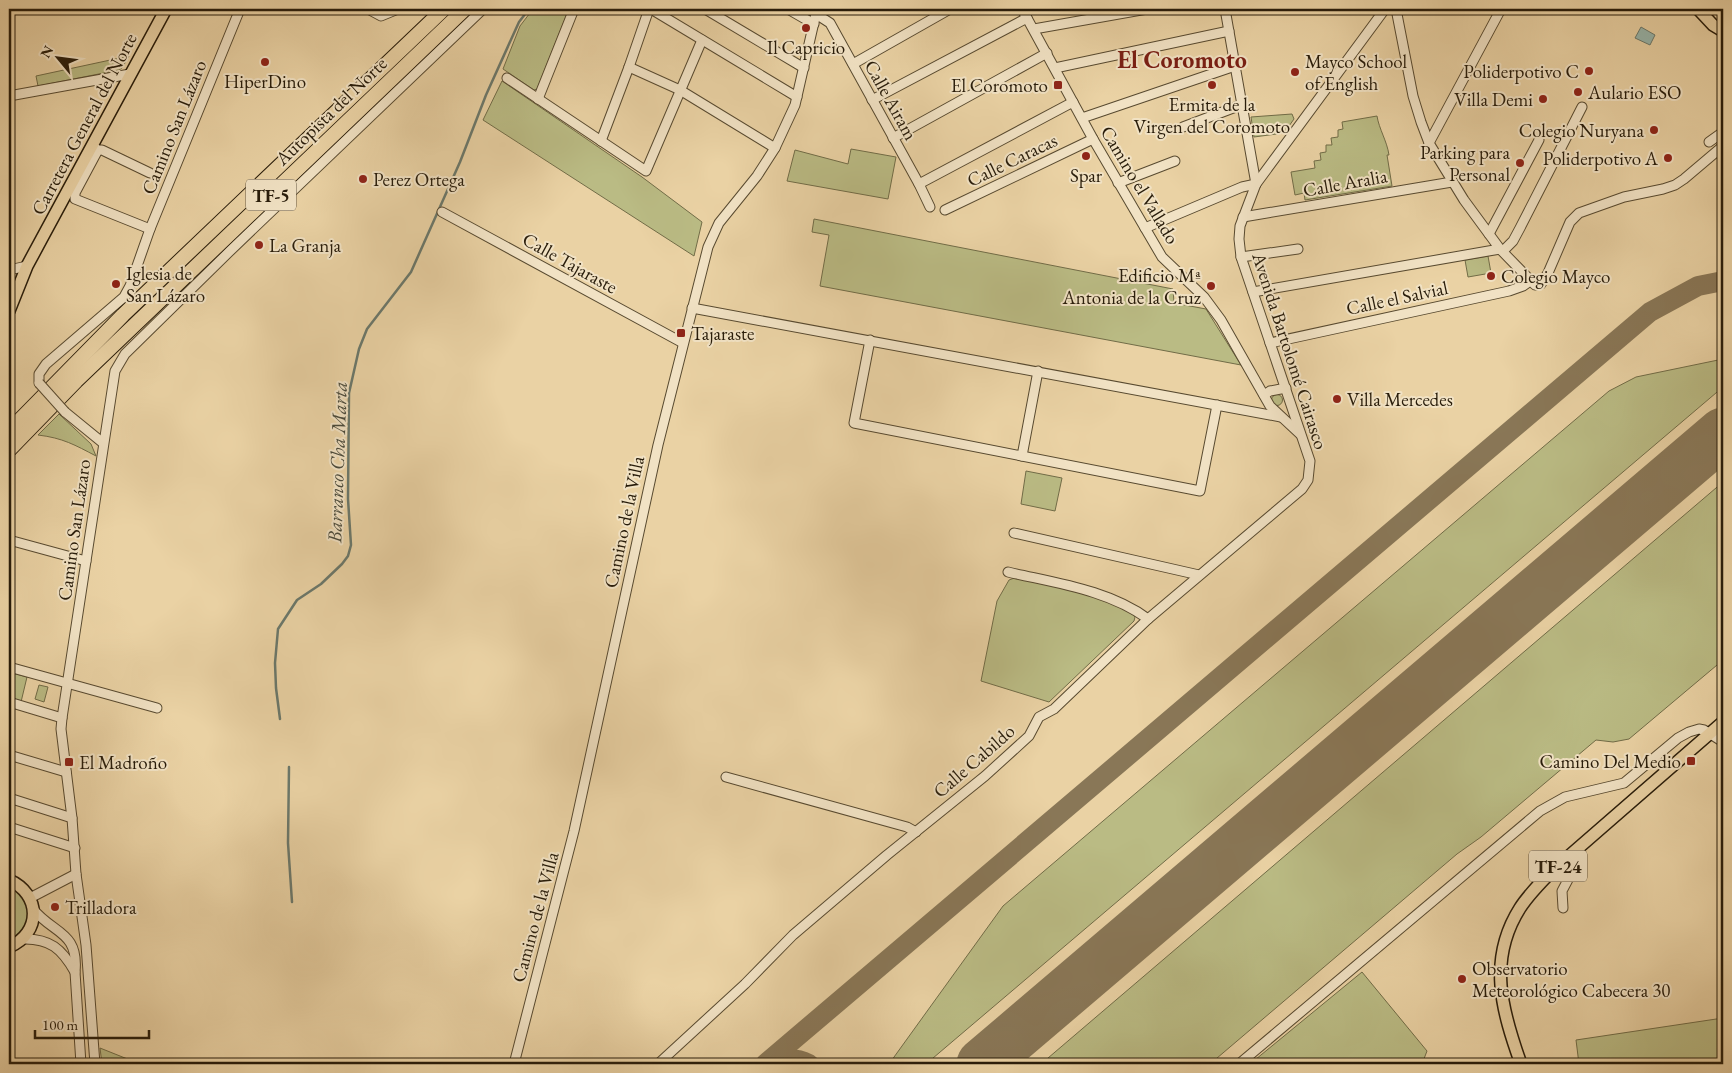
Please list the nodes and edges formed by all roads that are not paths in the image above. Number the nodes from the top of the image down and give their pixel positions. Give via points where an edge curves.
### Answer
1 (166, 9) edge
2 (240, 9) edge
3 (368, 9) edge
4 (398, 9) edge
5 (444, 9) edge
6 (465, 9) edge
7 (483, 9) edge
8 (574, 9) edge
9 (650, 9) edge
10 (706, 9) edge
11 (788, 9) edge
12 (950, 9) edge
13 (1022, 9) edge
14 (1147, 9) edge
15 (1226, 9) edge
16 (1385, 9) edge
17 (1396, 9) edge
18 (1501, 9) edge
19 (1698, 9) edge
20 (816, 16) edge
21 (1027, 18) junction
22 (1034, 29) junction
23 (1229, 31) junction
24 (1723, 32) edge
25 (702, 40) junction
26 (1046, 53) junction
27 (853, 64) junction
28 (1235, 66) junction
29 (629, 67) junction
30 (804, 68) junction
31 (1055, 68) junction
32 (130, 74) junction
33 (507, 78) dead end
34 (680, 90) junction
35 (9, 96) edge
36 (797, 97) junction
37 (538, 99) junction
38 (872, 100) junction
39 (1073, 102) junction
40 (1241, 105) junction
41 (1582, 107) dead end
42 (1082, 118) junction
43 (1183, 127) dead end
44 (1723, 132) edge
45 (893, 138) junction
46 (1092, 139) junction
47 (1540, 140) dead end
48 (601, 141) junction
49 (1709, 142) dead end
50 (1429, 143) junction
51 (1723, 146) edge
52 (95, 148) junction
53 (775, 148) junction
54 (1175, 161) dead end
55 (150, 173) dead end
56 (1452, 182) junction
57 (1118, 183) junction
58 (919, 184) junction
59 (1256, 184) junction
60 (70, 197) junction
61 (930, 207) dead end
62 (945, 210) dead end
63 (442, 212) dead end
64 (1243, 217) junction
65 (1145, 228) junction
66 (150, 229) junction
67 (1489, 234) junction
68 (1298, 249) dead end
69 (1501, 250) junction
70 (1241, 257) junction
71 (28, 266) junction
72 (9, 270) edge
73 (1533, 283) junction
74 (1253, 292) junction
75 (692, 308) junction
76 (9, 311) edge
77 (870, 340) junction
78 (683, 343) junction
79 (1270, 343) junction
80 (1038, 371) junction
81 (76, 381) junction
82 (1286, 388) junction
83 (1264, 395) junction
84 (38, 400) junction
85 (1290, 401) junction
86 (1217, 405) junction
87 (1270, 406) junction
88 (1263, 413) junction
89 (1282, 417) junction
90 (9, 423) edge
91 (9, 432) edge
92 (1302, 436) junction
93 (104, 443) junction
94 (9, 450) edge
95 (1022, 456) junction
96 (9, 462) edge
97 (1308, 480) joint
98 (1014, 533) dead end
99 (9, 540) edge
100 (86, 561) junction
101 (1008, 572) dead end
102 (1200, 575) junction
103 (1148, 619) junction
104 (9, 667) edge
105 (67, 683) junction
106 (9, 702) edge
107 (157, 708) dead end
108 (62, 718) junction
109 (1723, 722) edge
110 (1710, 733) junction
111 (1723, 740) edge
112 (9, 755) edge
113 (66, 772) junction
114 (726, 777) dead end
115 (9, 798) edge
116 (72, 818) junction
117 (9, 827) edge
118 (916, 832) junction
119 (75, 848) junction
120 (1575, 851) junction
121 (76, 874) junction
122 (9, 880) edge
123 (32, 904) junction
124 (1563, 908) dead end
125 (22, 939) junction
126 (9, 947) edge
127 (75, 972) junction
128 (81, 1064) edge
129 (95, 1064) edge
130 (514, 1064) edge
131 (658, 1064) edge
132 (1239, 1064) edge
133 (1521, 1064) edge

1 - 32 main road, Carretera General del Norte
2 - 66 street, Camino San Lázaro
3 - 4 street via 381,16
5 - 84 highway, Autopista del Norte / TF-5
6 - 81 highway, Autopista del Norte / TF-5
7 - 93 street via 124,354 115,371
8 - 37 street
9 - 25 street
9 - 29 street
10 - 30 street
11 - 20 street, Calle Airam
12 - 27 street
13 - 21 street, Camino el Vallado
14 - 22 street
15 - 23 street
16 - 59 street, Avenida Bartolomé Cairasco
17 - 50 street via 1411,84
18 - 50 street
19 - 24 main road
20 - 27 street, Calle Airam via 830,23
20 - 30 street, Camino de la Villa
21 - 22 street, Camino el Vallado
21 - 38 street
22 - 26 street, Camino el Vallado
23 - 28 street
23 - 31 street
25 - 34 street
25 - 36 street
26 - 31 street, Camino el Vallado
26 - 45 street
27 - 38 street, Calle Airam
28 - 40 street
28 - 42 street
29 - 34 street
29 - 48 street
30 - 36 street, Camino de la Villa
31 - 39 street, Camino el Vallado
32 - 35 street
32 - 52 main road, Carretera General del Norte
33 - 37 street
34 - 48 street via 646,171
34 - 53 street
36 - 53 street, Camino de la Villa
37 - 48 street
38 - 45 street, Calle Airam
39 - 42 street, Camino el Vallado
39 - 58 street
40 - 43 street
40 - 59 street
41 - 69 street via 1513,241
42 - 46 street, Camino el Vallado
44 - 49 street
45 - 58 street, Calle Airam
46 - 57 street, Camino el Vallado
46 - 62 street, Calle Caracas
47 - 67 street
50 - 56 street
51 - 73 street via 1675,185 1631,195 1578,213 1570,222 1541,284
52 - 55 street
52 - 60 main road, Carretera General del Norte
53 - 75 street, Camino de la Villa via 713,234
54 - 57 street
56 - 64 street, Calle Aralia
56 - 67 street
57 - 65 street, Camino el Vallado
58 - 61 street, Calle Airam
59 - 64 street, Avenida Bartolomé Cairasco
59 - 65 street
60 - 66 street
60 - 71 main road, Carretera General del Norte
63 - 78 street, Calle Tajaraste
64 - 70 street, Avenida Bartolomé Cairasco via 1239,239
65 - 83 street, Camino el Vallado via 1162,257 1204,297 1221,320
66 - 93 street, Camino San Lázaro, bridge via 124,297 46,364 39,374 38,383 65,412
67 - 69 street
68 - 70 street
69 - 73 street
69 - 74 street
70 - 74 street, Avenida Bartolomé Cairasco
71 - 72 street
71 - 76 main road, Carretera General del Norte
73 - 79 street, Calle el Salvial
74 - 79 street, Avenida Bartolomé Cairasco
75 - 77 street
75 - 78 street, Camino de la Villa
77 - 80 street
77 - 95 street via 854,423
78 - 130 street, Camino de la Villa via 574,831
79 - 82 street, Avenida Bartolomé Cairasco
80 - 86 street
80 - 95 street
81 - 94 highway, Autopista del Norte / TF-5
81 - 96 highway via 65,402
82 - 83 street
82 - 85 street, Avenida Bartolomé Cairasco
83 - 87 street, Camino el Vallado
84 - 90 highway via 21,409
84 - 91 highway, Autopista del Norte / TF-5
85 - 87 street via 1281,409
85 - 92 street, Avenida Bartolomé Cairasco
86 - 88 street
86 - 95 street via 1200,491
87 - 88 street
87 - 89 street, Camino el Vallado
88 - 89 street
89 - 92 street, Camino el Vallado
92 - 97 street, Avenida Bartolomé Cairasco via 1310,461
93 - 100 street, Camino San Lázaro
97 - 102 street, Calle Cabildo via 1302,489
98 - 102 street
99 - 100 street
100 - 105 street, Camino San Lázaro
101 - 103 street via 1088,591 1123,604
102 - 103 street, Calle Cabildo
103 - 118 street, Calle Cabildo via 1054,709 1039,718 1029,736
104 - 105 street
105 - 107 street
105 - 108 street, Camino San Lázaro
106 - 108 street
108 - 113 street, Camino San Lázaro
109 - 110 main road, TF-24
110 - 111 street
110 - 120 main road, TF-24
110 - 132 street via 1689,732 1624,783 1565,797 1540,811
112 - 113 street
113 - 116 street, Camino San Lázaro
114 - 118 street
115 - 116 street
116 - 119 street, Camino San Lázaro
117 - 119 street
118 - 131 street, Calle Cabildo via 793,936
119 - 121 street, Camino San Lázaro
120 - 124 street via 1579,859 1562,891
120 - 133 main road, TF-24 via 1532,892 1520,908 1505,940 1500,973 1504,1012
121 - 123 street
121 - 129 street, Camino San Lázaro via 86,945
122 - 123 main road via 25,890
123 - 125 main road via 31,926
123 - 127 street via 38,916 66,936 76,960
125 - 126 main road
125 - 127 street via 40,940 59,949
127 - 128 street

